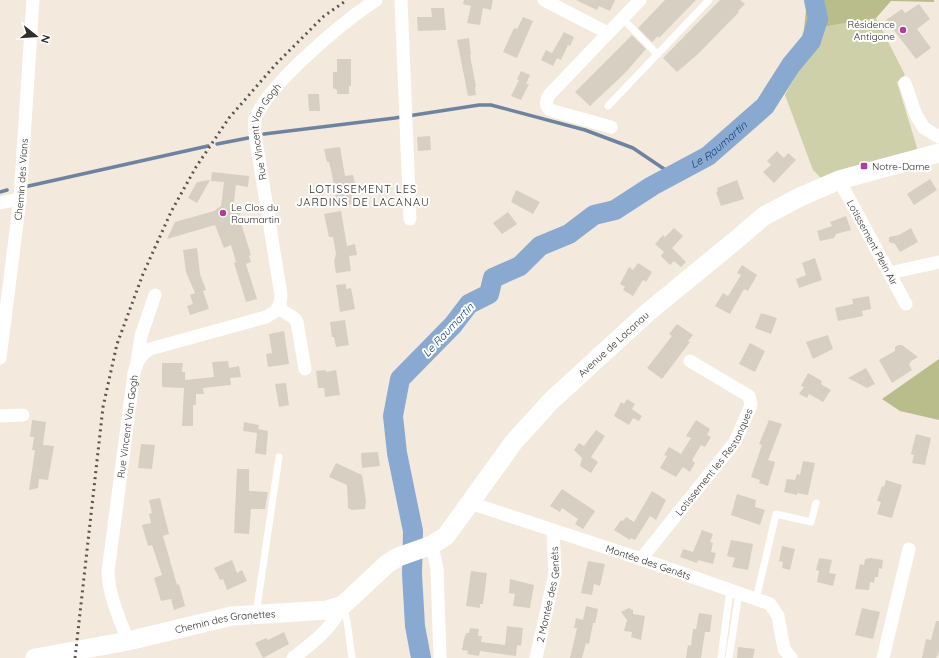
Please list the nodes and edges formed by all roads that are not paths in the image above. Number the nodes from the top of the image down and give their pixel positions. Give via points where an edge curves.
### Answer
1 (33, 0) edge
2 (376, 0) edge
3 (401, 0) edge
4 (544, 0) edge
5 (640, 0) edge
6 (709, 0) edge
7 (622, 18) junction
8 (608, 33) junction
9 (657, 54) junction
10 (905, 84) dead end
11 (608, 106) dead end
12 (611, 127) dead end
13 (939, 136) edge
14 (939, 153) edge
15 (839, 180) junction
16 (20, 199) junction
17 (0, 203) edge
18 (410, 219) dead end
19 (939, 262) edge
20 (889, 273) junction
21 (155, 295) dead end
22 (906, 304) dead end
23 (278, 308) junction
24 (0, 358) edge
25 (690, 361) dead end
26 (137, 362) junction
27 (305, 370) dead end
28 (23, 415) dead end
29 (0, 416) edge
30 (279, 457) dead end
31 (470, 503) junction
32 (816, 503) dead end
33 (553, 531) junction
34 (432, 546) junction
35 (909, 549) dead end
36 (641, 559) junction
37 (735, 591) junction
38 (756, 599) junction
39 (343, 605) junction
40 (256, 614) junction
41 (128, 641) junction
42 (35, 658) edge
43 (293, 658) edge
44 (352, 658) edge
45 (440, 658) edge
46 (536, 658) edge
47 (721, 658) edge
48 (729, 658) edge
49 (791, 658) edge
50 (883, 658) edge

1 - 16 street, Chemin des Vians
2 - 23 street, Rue Vincent Van Gogh via 330,36 295,68 265,102 255,120 255,134 281,295
3 - 18 street
4 - 8 street
5 - 7 street
6 - 9 lane
7 - 8 street
7 - 9 lane
8 - 12 street via 546,101 550,110
9 - 11 lane
10 - 13 street via 916,115 924,128
14 - 15 street, Avenue de Lacanau
15 - 20 street, Lotissement Plein Air
15 - 31 street, Avenue de Lacanau via 764,216 647,312 551,401 513,443
16 - 17 street
16 - 24 street, Chemin des Vians
19 - 20 street
20 - 22 street, Lotissement Plein Air
21 - 26 street via 141,336
23 - 26 street, Rue Vincent Van Gogh via 256,321 150,349 143,353
23 - 27 street via 298,322
25 - 36 street, Lotissement les Restanques via 749,396 752,405 735,442
26 - 41 street, Rue Vincent Van Gogh via 108,572 113,600
28 - 29 street
30 - 40 lane
31 - 33 street, Montée des Genêts
31 - 34 street, Avenue de Lacanau via 446,536
32 - 38 lane via 811,522 776,514
33 - 36 street, Montée des Genêts
33 - 46 street, 2 Montée des Genêts via 554,573
34 - 39 street, Chemin des Granettes via 398,557 387,564
34 - 45 street via 437,569
35 - 50 street
36 - 37 street, Montée des Genêts
37 - 38 street, Montée des Genêts
37 - 47 lane
37 - 48 lane
38 - 49 street, Montée des Genêts via 770,604 778,616 784,649
39 - 40 street, Chemin des Granettes via 327,610
39 - 43 street via 337,618 316,641
39 - 44 lane via 348,621
40 - 41 street, Chemin des Granettes via 232,616
41 - 42 street, Chemin des Granettes

